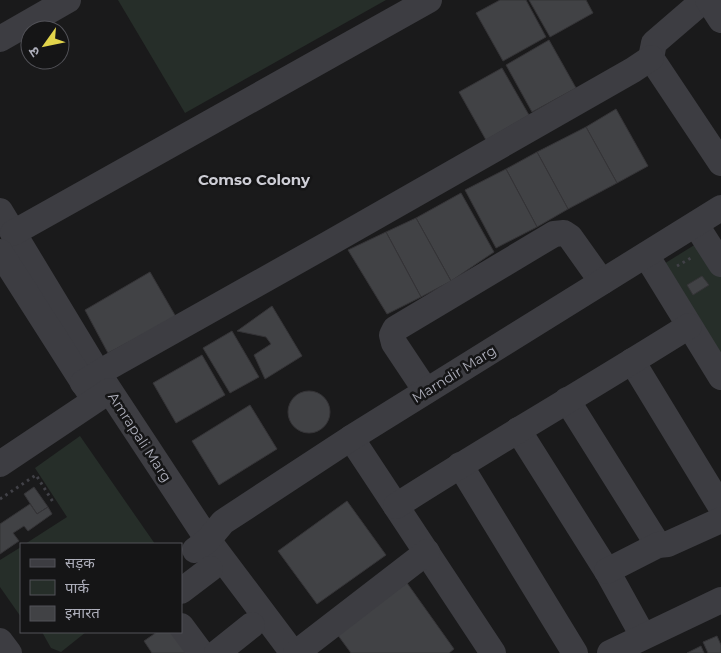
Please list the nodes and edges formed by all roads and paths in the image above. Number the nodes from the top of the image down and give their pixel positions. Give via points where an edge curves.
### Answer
1 (68, 0) edge
2 (429, 0) edge
3 (704, 0) edge
4 (708, 0) edge
5 (721, 20) edge
6 (0, 39) edge
7 (651, 58) junction
8 (711, 126) edge
9 (721, 163) edge
10 (721, 208) edge
11 (0, 211) edge
12 (696, 225) junction
13 (6, 243) edge
14 (646, 255) junction
15 (721, 264) edge
16 (602, 282) junction
17 (689, 326) junction
18 (632, 361) junction
19 (721, 377) edge
20 (96, 387) junction
21 (426, 391) junction
22 (567, 400) junction
23 (518, 430) junction
24 (351, 438) junction
25 (0, 464) edge
26 (460, 465) junction
27 (0, 499) edge
28 (53, 502) dead end
29 (396, 506) junction
30 (721, 507) edge
31 (721, 520) edge
32 (658, 545) junction
33 (427, 552) junction
34 (204, 553) junction
35 (607, 571) junction
36 (182, 589) edge
37 (721, 600) edge
38 (252, 625) junction
39 (182, 627) edge
40 (644, 636) junction
41 (0, 641) edge
42 (488, 651) edge
43 (8, 653) edge
44 (201, 653) edge
45 (217, 653) edge
46 (273, 653) edge
47 (295, 653) edge
48 (575, 653) edge
49 (610, 653) edge

1 - 6 street
2 - 13 street
3 - 7 street via 654,43
4 - 5 street
7 - 8 street
7 - 20 street
8 - 9 street
10 - 12 street, Marndir Marg
11 - 13 street, Amrapali Marg
12 - 14 street, Marndir Marg
12 - 15 street
13 - 20 street, Amrapali Marg
14 - 16 street, Marndir Marg
14 - 17 street
16 - 21 street, Marndir Marg
16 - 21 street via 570,237 564,233 554,234 395,329 394,343
17 - 18 street
17 - 19 street
18 - 22 street
18 - 30 street
20 - 25 street
20 - 34 street, Amrapali Marg
21 - 24 street, Marndir Marg
22 - 23 street
22 - 32 street
23 - 26 street
23 - 35 street
24 - 29 street
24 - 34 street, Marndir Marg via 223,522
26 - 29 street
26 - 48 street
27 - 28 path via 36,475
29 - 33 street
31 - 32 street via 668,544
32 - 35 street
33 - 42 street
33 - 47 street
34 - 36 street, Marndir Marg
34 - 38 street, Amrapali Marg
34 - 47 street, Amrapali Marg
35 - 40 street
37 - 40 street
38 - 45 street
38 - 46 street, Amrapali Marg
39 - 44 street
40 - 49 street
41 - 43 street

